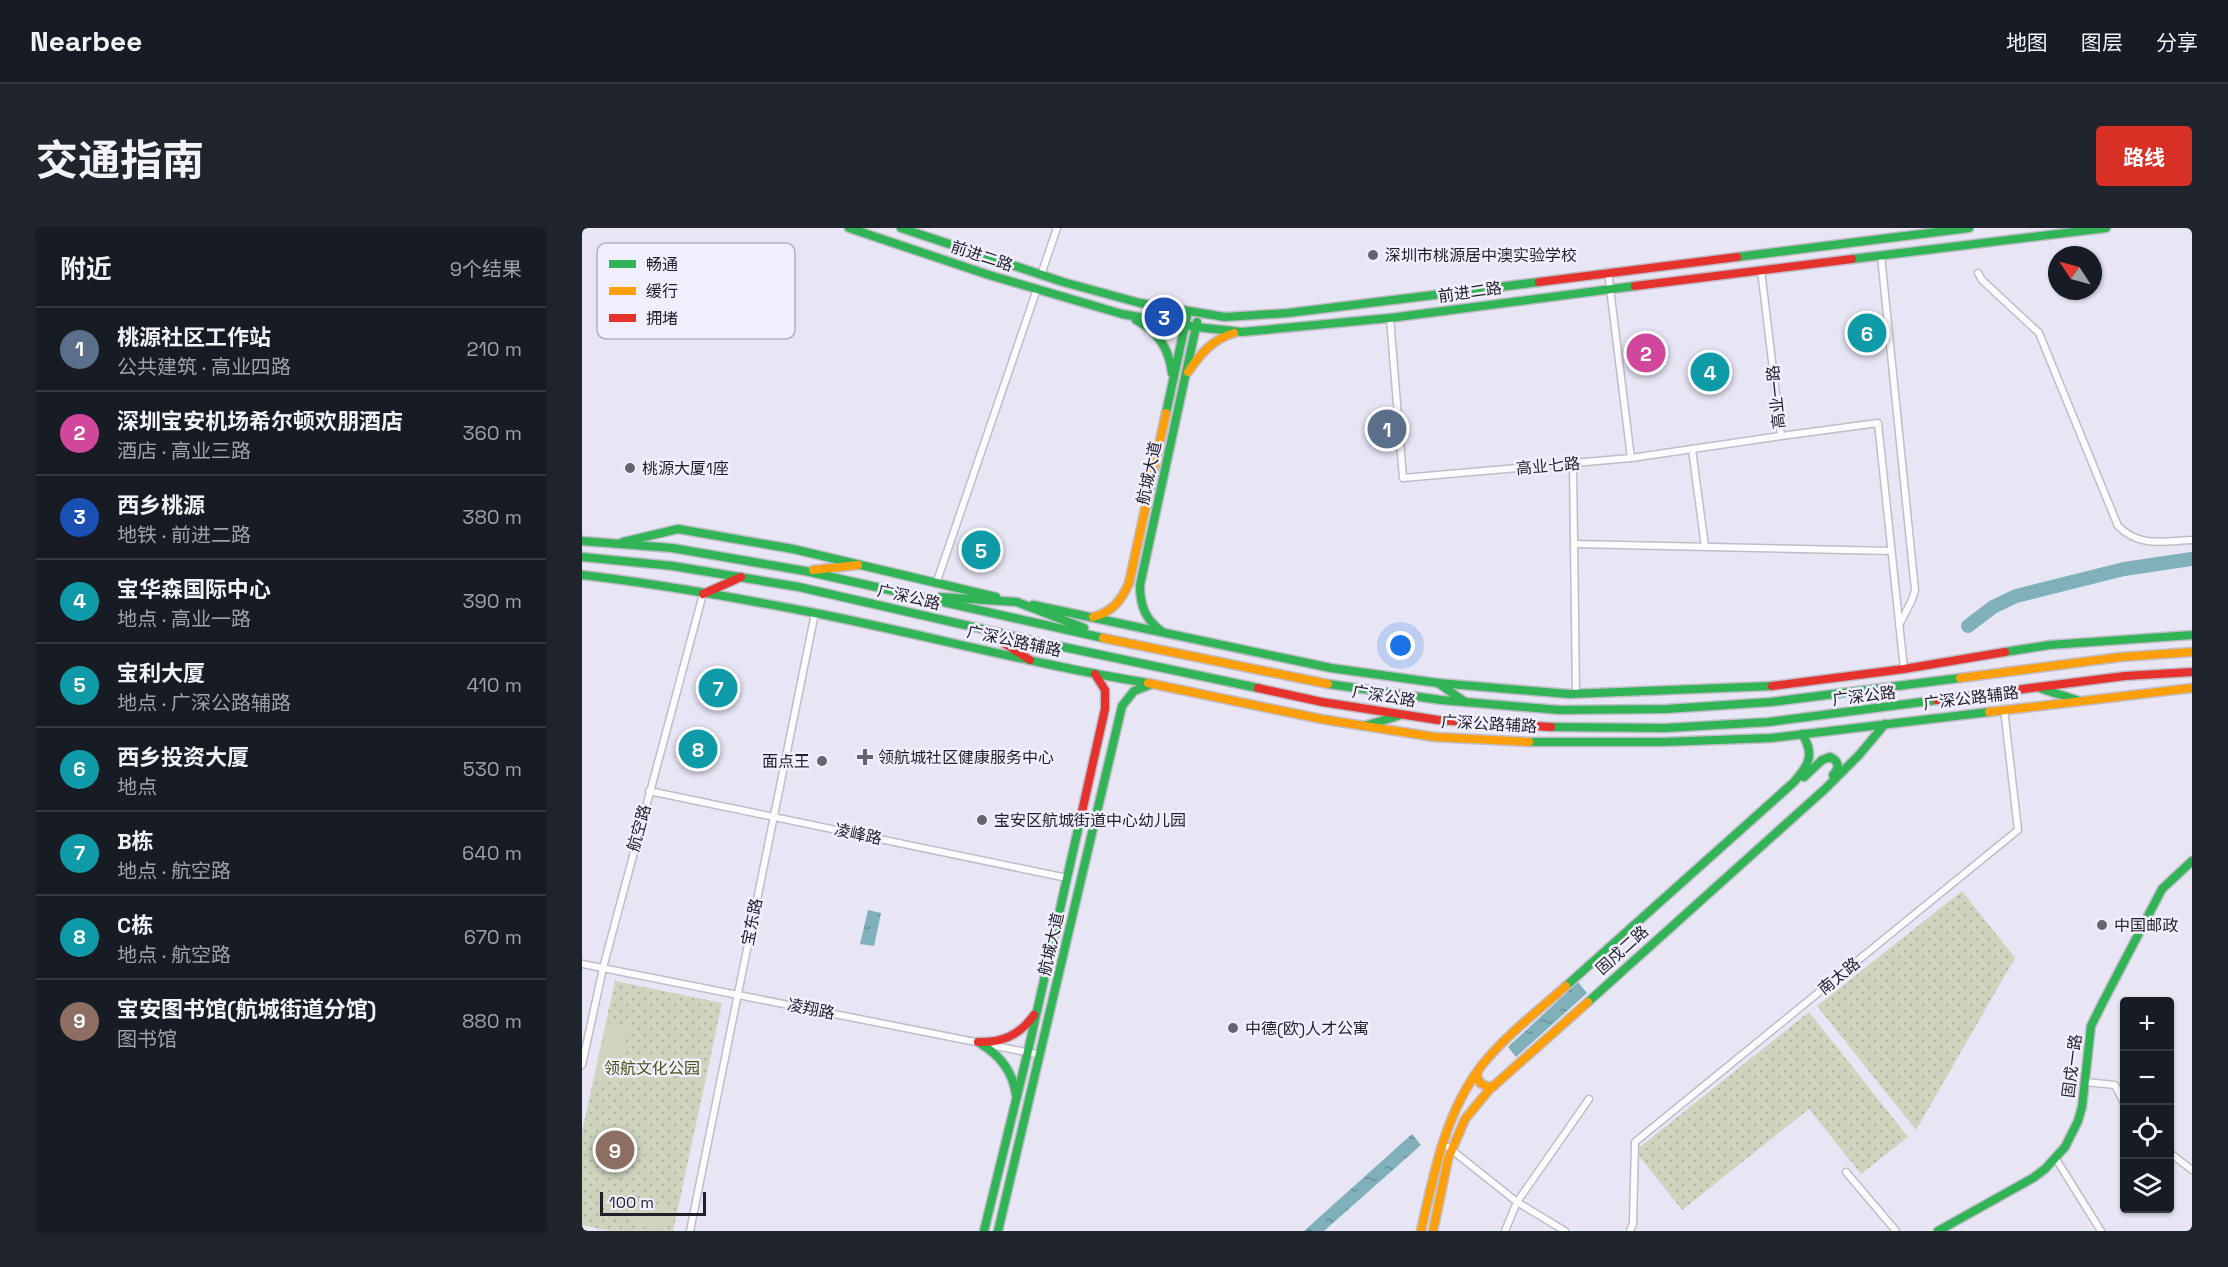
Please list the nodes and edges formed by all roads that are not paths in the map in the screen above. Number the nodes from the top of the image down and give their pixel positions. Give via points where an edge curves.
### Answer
1 (849, 228) edge
2 (901, 228) edge
3 (1057, 228) edge
4 (1969, 228) edge
5 (2106, 228) edge
6 (1881, 256) junction
7 (1761, 270) junction
8 (1608, 272) junction
9 (1978, 273) dead end
10 (1041, 275) junction
11 (1037, 289) junction
12 (1610, 289) junction
13 (1188, 312) junction
14 (1198, 313) junction
15 (1122, 314) junction
16 (1390, 318) junction
17 (1185, 325) junction
18 (1196, 327) junction
19 (1242, 332) junction
20 (1173, 381) junction
21 (1183, 384) junction
22 (1781, 436) junction
23 (1692, 449) junction
24 (1631, 458) junction
25 (1573, 464) junction
26 (2192, 540) edge
27 (582, 541) edge
28 (618, 544) junction
29 (1574, 544) junction
30 (1705, 547) junction
31 (1891, 551) junction
32 (582, 558) edge
33 (858, 565) junction
34 (805, 571) junction
35 (582, 575) edge
36 (741, 577) junction
37 (936, 584) junction
38 (703, 594) junction
39 (908, 595) junction
40 (1017, 602) junction
41 (815, 613) junction
42 (1093, 617) junction
43 (1899, 625) junction
44 (982, 629) junction
45 (1161, 631) junction
46 (2192, 635) edge
47 (1112, 639) junction
48 (2192, 652) edge
49 (1030, 660) junction
50 (1904, 669) junction
51 (2192, 672) edge
52 (1095, 674) junction
53 (1438, 683) junction
54 (1157, 684) junction
55 (2038, 688) junction
56 (2192, 688) edge
57 (1576, 694) junction
58 (2077, 700) junction
59 (1465, 702) junction
60 (2004, 710) junction
61 (1402, 714) junction
62 (1885, 724) junction
63 (1364, 726) junction
64 (1802, 734) junction
65 (1094, 756) junction
66 (1109, 759) junction
67 (649, 791) junction
68 (1768, 805) junction
69 (774, 817) junction
70 (1787, 823) junction
71 (2192, 861) edge
72 (1067, 878) junction
73 (582, 964) edge
74 (603, 968) junction
75 (738, 994) junction
76 (1039, 1003) junction
77 (978, 1042) junction
78 (1028, 1052) junction
79 (1041, 1055) junction
80 (582, 1065) edge
81 (1478, 1070) junction
82 (2085, 1082) junction
83 (1494, 1086) junction
84 (2120, 1095) edge
85 (1589, 1099) dead end
86 (1016, 1100) junction
87 (1441, 1141) junction
88 (1452, 1150) junction
89 (2174, 1157) edge
90 (2056, 1159) junction
91 (2192, 1170) edge
92 (1846, 1172) dead end
93 (1517, 1202) junction
94 (690, 1231) edge
95 (984, 1231) edge
96 (998, 1231) edge
97 (1421, 1231) edge
98 (1433, 1231) edge
99 (1505, 1231) edge
100 (1565, 1231) edge
101 (1630, 1231) edge
102 (1896, 1231) edge
103 (1938, 1231) edge
104 (2101, 1231) edge

1 - 11 main road, 前进二路
2 - 10 main road, 前进二路
3 - 10 street
4 - 8 main road, 前进二路
5 - 6 main road, 前进二路
6 - 7 main road, 前进二路
6 - 43 street via 1915,590
7 - 12 main road, 前进二路
7 - 22 street, 高业一路
8 - 12 street
8 - 14 main road, 前进二路 via 1268,315 1225,317
9 - 26 street via 2039,333 2118,526 2134,540
10 - 13 main road, 前进二路 via 1132,301
11 - 15 main road, 前进二路
11 - 37 street
12 - 16 main road, 前进二路
12 - 24 street
13 - 14 main road, 前进二路
13 - 17 main road, 航城大道
14 - 18 main road, 航城大道
15 - 17 main road, 前进二路
15 - 20 main road via 1149,327 1164,344
16 - 19 main road, 前进二路
16 - 25 street, 高业七路 via 1403,478
17 - 18 main road, 前进二路
17 - 20 main road, 航城大道
18 - 19 main road, 前进二路
18 - 21 main road, 航城大道
19 - 21 main road via 1228,334 1209,346
20 - 42 main road, 航城大道 via 1129,583 1119,604 1104,615
21 - 45 main road, 航城大道 via 1139,596 1145,616
22 - 23 street, 高业一路
22 - 31 street via 1878,423
23 - 24 street, 高业七路
23 - 30 street
24 - 25 street, 高业七路
25 - 29 street
27 - 28 main road, 广深公路
28 - 33 main road via 678,529
28 - 34 main road, 广深公路 via 672,548
29 - 30 street
29 - 57 street
30 - 31 street
31 - 43 street
32 - 36 main road, 广深公路
33 - 34 main road
33 - 37 main road
34 - 39 main road, 广深公路
35 - 38 main road, 广深公路辅路
36 - 38 main road
36 - 44 main road, 广深公路
37 - 40 main road
38 - 41 main road, 广深公路辅路
38 - 67 street, 航空路
39 - 40 main road
39 - 47 main road, 广深公路
40 - 42 main road
40 - 47 main road
41 - 49 main road, 广深公路辅路
41 - 69 street, 宝东路
42 - 45 main road
43 - 50 street
44 - 49 main road
44 - 61 main road, 广深公路 via 1311,700
45 - 53 main road via 1331,668
46 - 50 main road via 2049,645
47 - 59 main road, 广深公路 via 1325,684
48 - 59 main road, 广深公路 via 2121,657 1771,702 1572,710
49 - 52 main road, 广深公路辅路
50 - 57 main road via 1775,686
51 - 55 main road, 广深公路
52 - 54 main road, 广深公路辅路
52 - 65 main road, 航城大道 via 1106,698
53 - 57 main road
53 - 59 main road
54 - 63 main road, 广深公路辅路
54 - 66 main road, 航城大道 via 1136,690 1125,700
55 - 58 main road
55 - 61 main road, 广深公路 via 1769,722 1665,728 1559,728
56 - 58 main road, 广深公路辅路
58 - 60 main road, 广深公路辅路
60 - 62 main road, 广深公路辅路
60 - 101 street, 南太路 via 2018,830 1635,1142
61 - 63 main road
62 - 64 main road, 广深公路辅路
62 - 70 main road, 固戍二路 via 1848,767
63 - 64 main road, 广深公路辅路 via 1434,737 1555,742 1663,742
64 - 68 main road, 固戍二路 via 1812,748 1809,762
65 - 66 main road via 1104,750
65 - 72 main road, 航城大道
66 - 79 main road, 航城大道
67 - 69 street, 凌峰路
67 - 74 street, 航空路
68 - 70 main road via 1822,760 1835,759 1837,771
68 - 81 main road, 固戍二路 via 1502,1043
69 - 72 street, 凌峰路
69 - 75 street, 宝东路
70 - 83 main road, 固戍二路
71 - 82 main road, 固戍一路 via 2155,900 2091,1026
72 - 76 main road, 航城大道
73 - 74 street, 凌翔路
74 - 75 street, 凌翔路
74 - 80 street, 航空路
75 - 77 street, 凌翔路
75 - 94 street, 宝东路
76 - 77 main road via 1030,1021 1016,1035 997,1042
76 - 78 main road, 航城大道
77 - 78 street, 凌翔路
77 - 86 main road via 995,1053 1008,1069
78 - 79 street, 凌翔路
78 - 86 main road, 航城大道
79 - 96 main road, 航城大道
81 - 83 main road via 1480,1083
81 - 87 main road, 固戍二路
82 - 84 street via 2115,1085
82 - 90 main road, 固戍一路 via 2078,1121
83 - 88 main road, 固戍二路 via 1466,1118
85 - 93 street
86 - 95 main road, 航城大道
87 - 88 street
87 - 97 main road, 固戍二路
88 - 93 street
88 - 98 main road, 固戍二路
89 - 91 street
90 - 103 main road, 固戍一路 via 2033,1178
90 - 104 street
92 - 102 street
93 - 99 street
93 - 100 street

